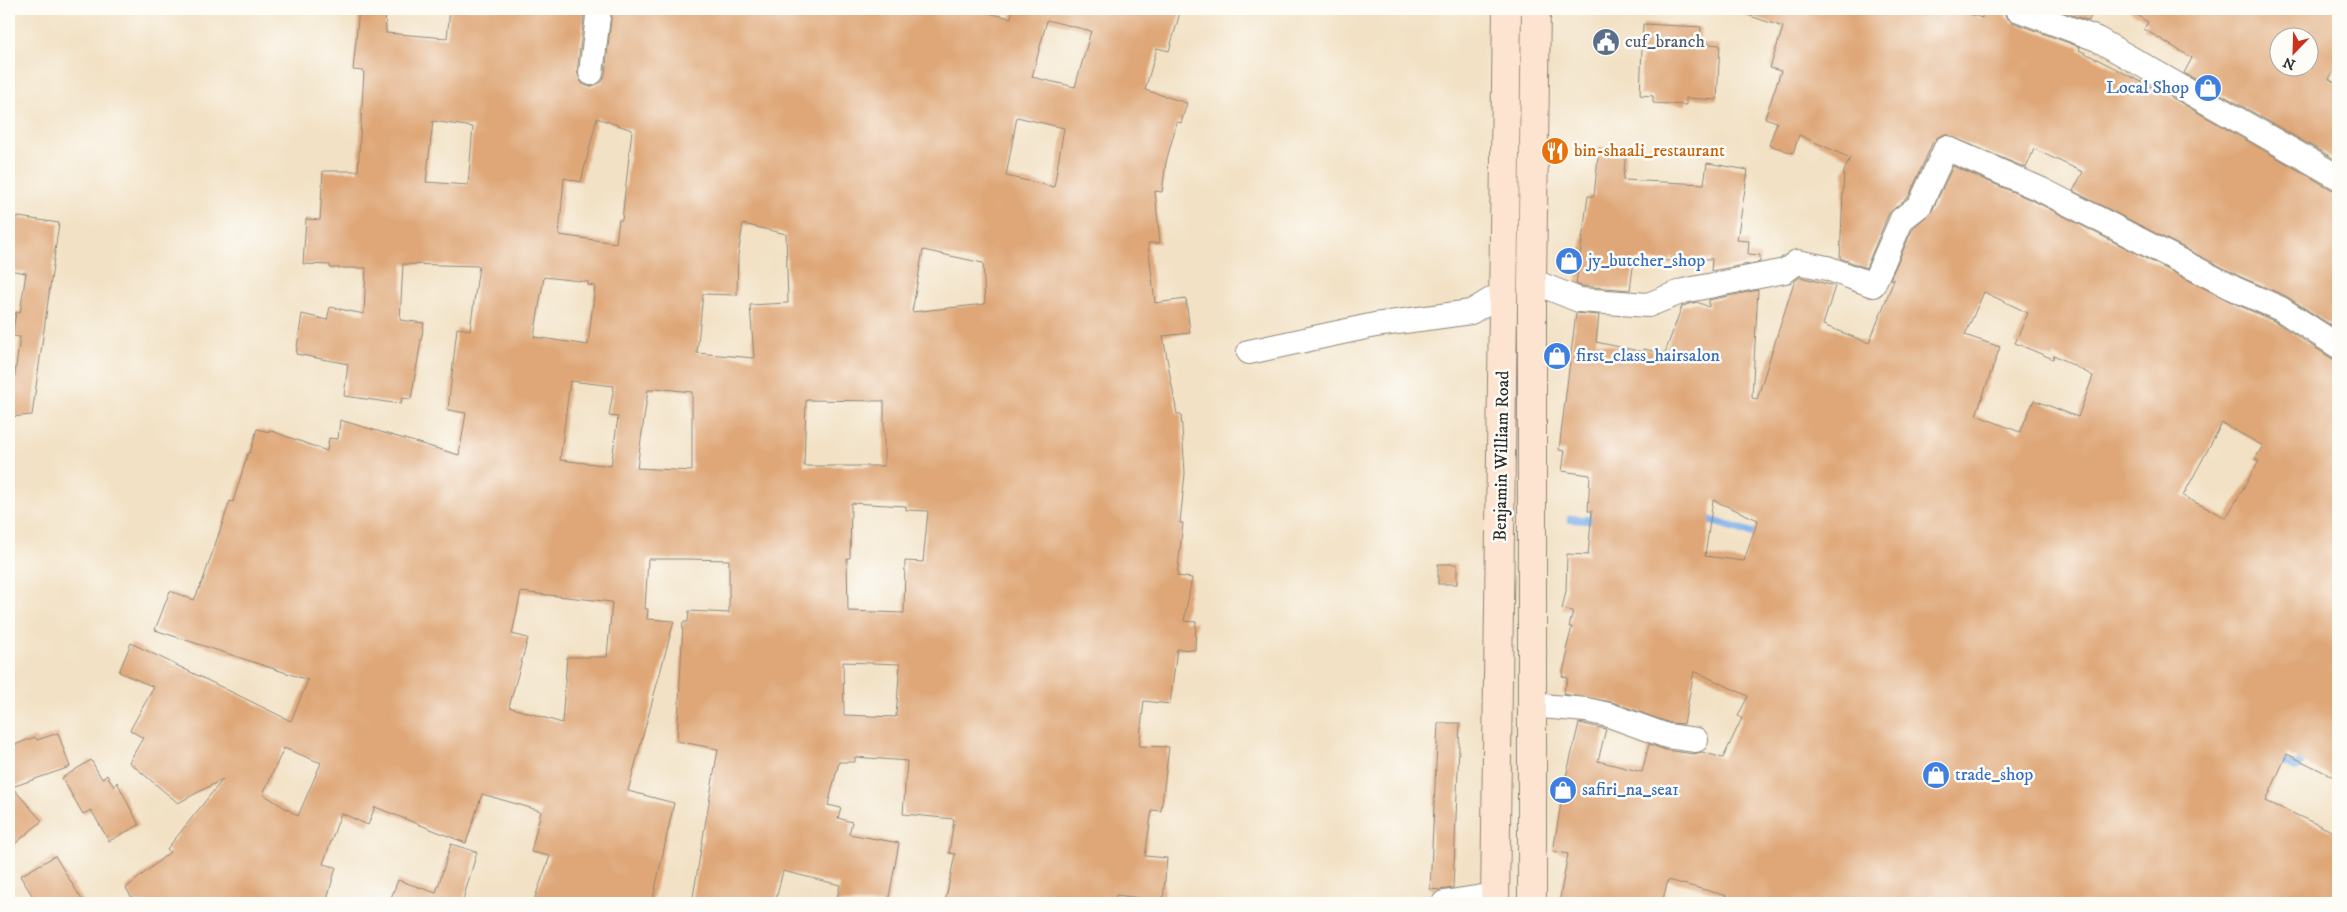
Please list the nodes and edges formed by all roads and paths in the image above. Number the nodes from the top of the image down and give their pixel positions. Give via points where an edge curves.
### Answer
1 (599, 9) edge
2 (1507, 9) edge
3 (1536, 9) edge
4 (2017, 9) edge
5 (591, 72) dead end
6 (2338, 177) edge
7 (1532, 282) junction
8 (1504, 292) junction
9 (2338, 346) edge
10 (1249, 352) dead end
11 (1531, 705) junction
12 (1696, 740) dead end
13 (1495, 899) edge
14 (1444, 903) edge
15 (1532, 903) edge

1 - 5 street
2 - 8 main road, Benjamin William Road
3 - 7 main road, Benjamin William Road
4 - 6 street via 2097,39
7 - 9 street via 1579,300 1648,304 1683,291 1785,271 1797,262 1827,268 1873,284 1902,219 1920,205 1946,148 2042,190 2235,289 2281,309
7 - 11 main road, Benjamin William Road
8 - 10 street via 1471,312 1375,325
8 - 13 main road, Benjamin William Road
11 - 12 street via 1586,710 1667,736
11 - 15 main road, Benjamin William Road
13 - 14 street

